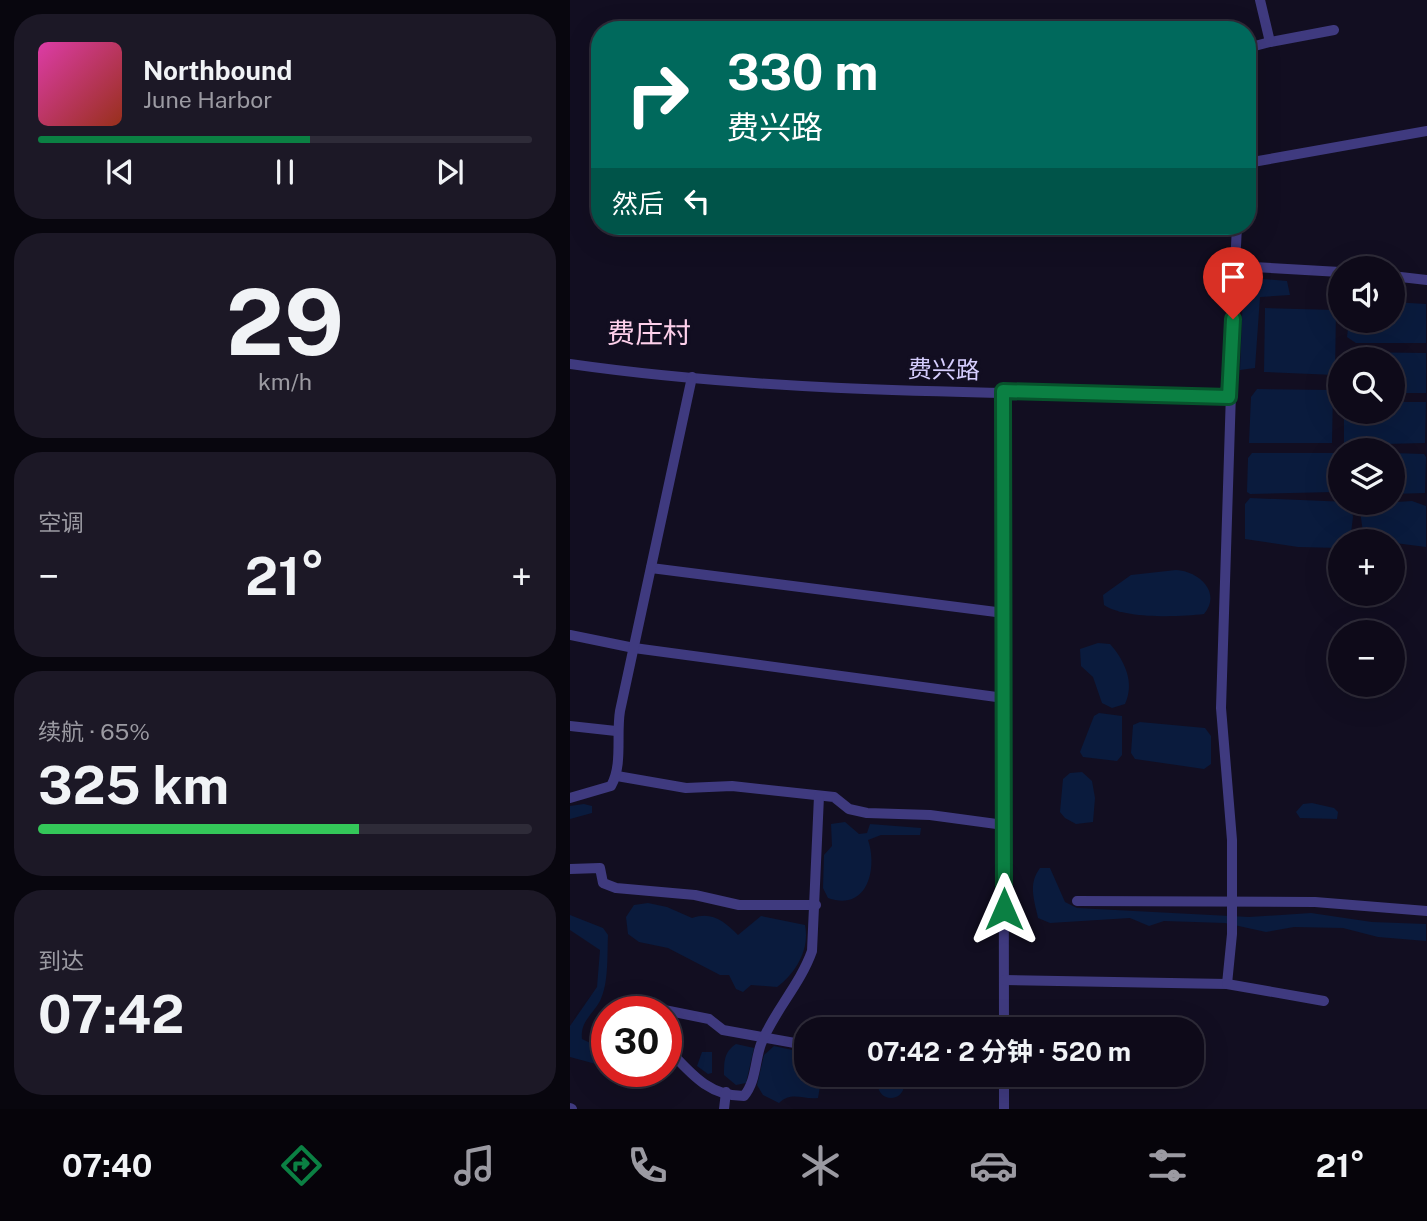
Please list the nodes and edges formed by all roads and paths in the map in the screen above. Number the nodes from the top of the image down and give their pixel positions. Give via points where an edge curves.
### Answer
1 (1260, 0) edge
2 (1334, 30) dead end
3 (1270, 42) junction
4 (1256, 46) edge
5 (1426, 131) edge
6 (1256, 161) edge
7 (1237, 235) edge
8 (1235, 263) junction
9 (1328, 271) edge
10 (1405, 278) edge
11 (1426, 280) edge
12 (570, 364) edge
13 (692, 377) junction
14 (1003, 391) junction
15 (1229, 397) junction
16 (651, 568) junction
17 (1004, 613) junction
18 (570, 635) edge
19 (634, 648) junction
20 (1004, 698) junction
21 (570, 726) edge
22 (616, 731) junction
23 (617, 776) junction
24 (819, 796) junction
25 (570, 798) edge
26 (1004, 825) junction
27 (570, 869) edge
28 (1077, 901) dead end
29 (1232, 902) junction
30 (816, 905) junction
31 (1426, 911) edge
32 (1004, 980) junction
33 (1227, 985) junction
34 (1324, 1001) dead end
35 (682, 1014) edge
36 (1004, 1017) edge
37 (764, 1038) junction
38 (794, 1043) edge
39 (682, 1064) edge
40 (1004, 1087) edge
41 (726, 1093) junction
42 (723, 1109) edge
43 (1004, 1109) edge

1 - 3 street
2 - 3 street
3 - 4 street
5 - 6 street
7 - 8 street
8 - 9 street
8 - 15 street
10 - 11 street
12 - 13 street, 费兴路
13 - 14 street, 费兴路
13 - 16 street
14 - 15 street, 费兴路
14 - 17 street
15 - 29 street via 1221,708 1232,840
16 - 17 street
16 - 19 street
17 - 20 street
18 - 19 street
19 - 20 street
19 - 22 street
20 - 26 street
21 - 22 street
22 - 23 street
23 - 24 street via 686,788 732,786
23 - 25 street via 611,786
24 - 26 street via 834,797 849,810 867,813 930,815
24 - 30 street
26 - 32 street
27 - 30 street via 600,869 603,883 616,888 695,895 739,905
28 - 29 street
29 - 31 street via 1315,902
29 - 33 street
30 - 37 street via 806,968
32 - 33 street
32 - 36 street
33 - 34 street
35 - 37 street via 709,1019 723,1030
37 - 38 street
37 - 41 street via 749,1090 744,1096
39 - 41 street via 701,1084
40 - 43 street
41 - 42 street

